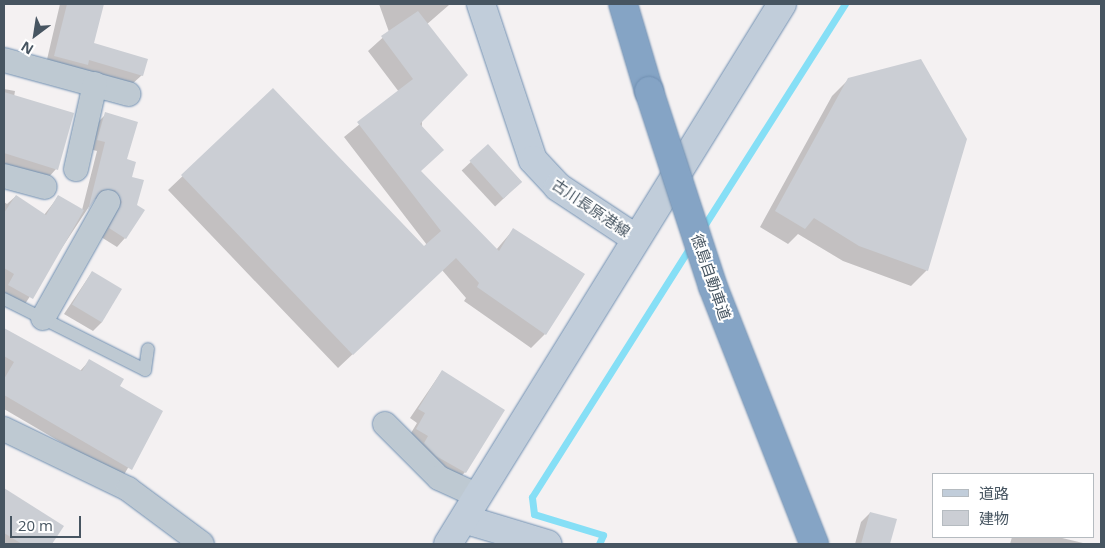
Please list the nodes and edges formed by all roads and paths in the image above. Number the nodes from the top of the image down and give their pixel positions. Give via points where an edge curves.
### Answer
1 (481, 4) edge
2 (624, 4) edge
3 (782, 4) edge
4 (4, 60) edge
5 (95, 84) junction
6 (128, 94) dead end
7 (76, 169) dead end
8 (4, 176) edge
9 (45, 188) dead end
10 (108, 202) dead end
11 (636, 238) junction
12 (4, 299) edge
13 (42, 318) junction
14 (148, 349) dead end
15 (385, 424) dead end
16 (4, 429) edge
17 (472, 507) junction
18 (202, 544) edge
19 (448, 544) edge
20 (547, 544) edge
21 (814, 544) edge

1 - 11 main road, 古川長原港線 via 533,160 558,187
2 - 21 highway, 徳島自動車道, bridge via 713,287
3 - 11 main road, 古川長原港線
4 - 5 street
5 - 6 street
5 - 7 street
8 - 9 street
10 - 13 street
11 - 17 main road
12 - 13 lane
13 - 14 lane via 145,370
15 - 17 street
16 - 18 street via 128,489
17 - 19 main road
17 - 20 main road

